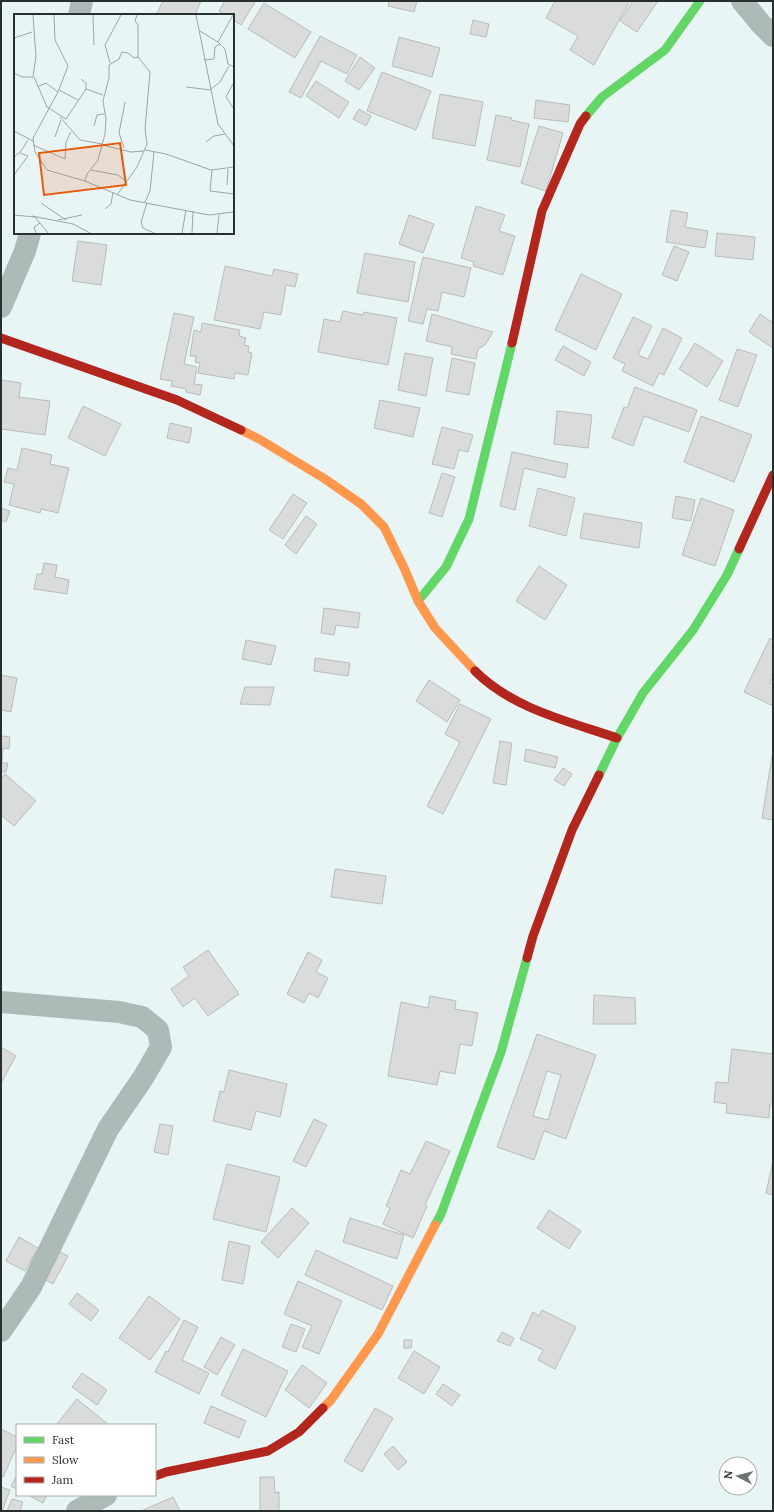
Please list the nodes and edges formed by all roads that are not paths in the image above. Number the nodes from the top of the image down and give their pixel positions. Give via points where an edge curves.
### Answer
1 (82, 1) edge
2 (700, 1) edge
3 (742, 1) edge
4 (79, 14) edge
5 (773, 36) edge
6 (30, 234) edge
7 (1, 307) edge
8 (1, 338) edge
9 (773, 475) edge
10 (418, 601) junction
11 (616, 738) junction
12 (1, 1002) edge
13 (1, 1331) edge
14 (156, 1476) edge
15 (104, 1496) edge
16 (77, 1511) edge

1 - 4 street
2 - 10 street via 665,50 602,97 580,124 542,212 526,288 469,519 446,567
3 - 5 street
6 - 7 street
8 - 10 street via 177,400 259,439 325,479 361,504 384,527 406,570
9 - 11 street via 727,575 693,630 643,693
10 - 11 street via 446,640 485,681 510,698 537,711
11 - 14 street via 572,830 535,928 501,1052 441,1214 378,1334 331,1400 299,1432 268,1451
12 - 13 street via 119,1012 142,1017 158,1030 161,1047 108,1129 31,1287
15 - 16 street

